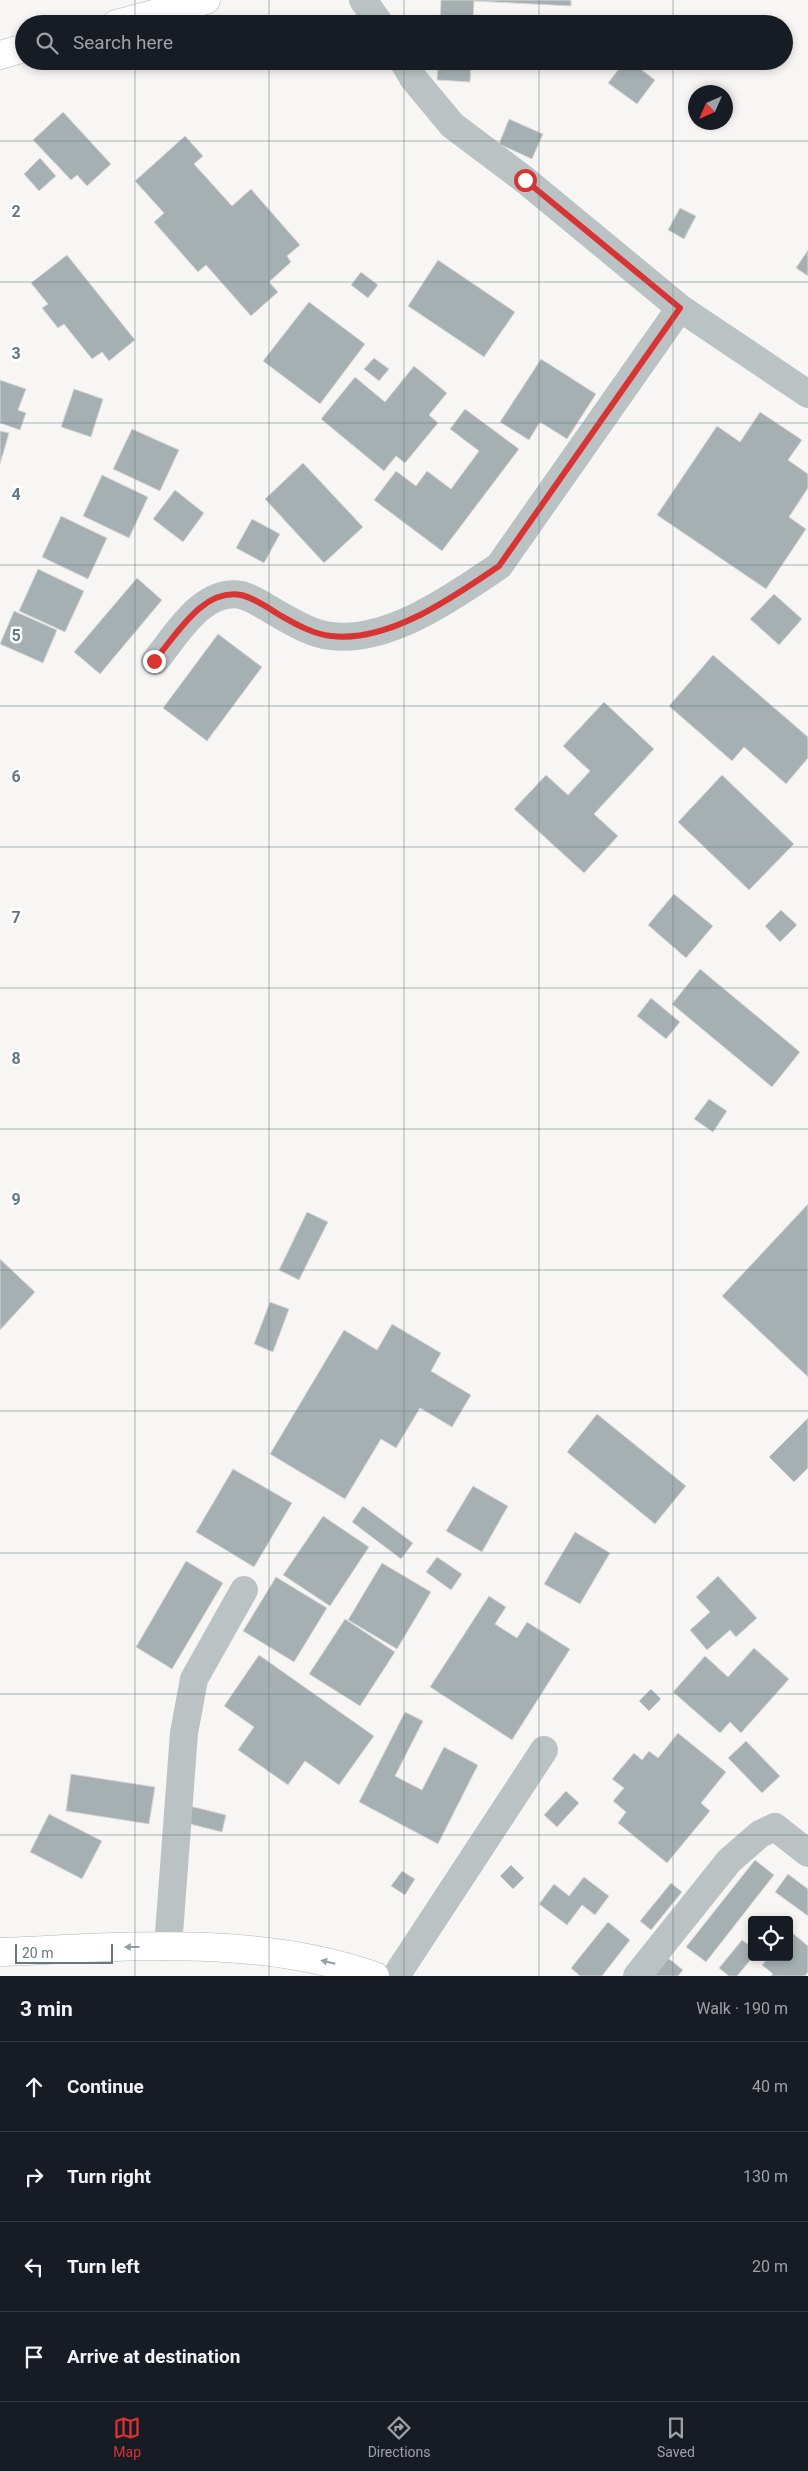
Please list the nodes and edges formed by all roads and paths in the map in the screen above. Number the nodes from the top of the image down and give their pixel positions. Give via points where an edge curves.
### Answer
1 (206, 0) edge
2 (363, 0) edge
3 (150, 15) edge
4 (374, 15) edge
5 (15, 51) edge
6 (0, 55) edge
7 (408, 70) edge
8 (680, 308) junction
9 (808, 394) edge
10 (154, 661) dead end
11 (244, 1590) dead end
12 (544, 1750) dead end
13 (808, 1853) edge
14 (168, 1947) junction
15 (0, 1952) edge
16 (374, 1976) edge
17 (396, 1976) edge
18 (638, 1976) edge

1 - 3 main road
2 - 4 street
5 - 6 main road
7 - 8 street via 452,125 525,180
8 - 9 street
8 - 10 street via 499,566 457,594 402,623 359,636 330,636 302,627 241,595 219,596 200,607
11 - 14 street via 194,1679 182,1752
12 - 17 street
13 - 18 street via 775,1827 760,1834 729,1861
14 -> 15 main road
16 -> 14 main road via 294,1954

